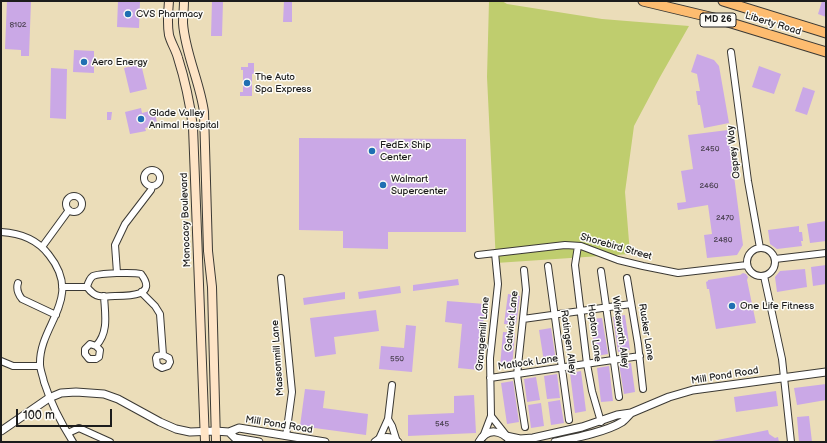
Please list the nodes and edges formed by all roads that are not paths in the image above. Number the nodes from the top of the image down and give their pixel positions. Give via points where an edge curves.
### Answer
1 (169, 1) edge
2 (184, 1) edge
3 (643, 1) edge
4 (723, 1) edge
5 (826, 33) edge
6 (731, 52) dead end
7 (826, 52) edge
8 (152, 186) dead end
9 (69, 210) dead end
10 (1, 232) edge
11 (578, 246) junction
12 (42, 247) junction
13 (760, 248) junction
14 (495, 253) junction
15 (826, 253) edge
16 (478, 255) dead end
17 (775, 259) junction
18 (747, 265) junction
19 (548, 266) dead end
20 (524, 270) dead end
21 (601, 271) dead end
22 (117, 273) junction
23 (764, 276) junction
24 (281, 278) dead end
25 (627, 278) dead end
26 (18, 283) dead end
27 (62, 287) junction
28 (87, 287) junction
29 (141, 292) junction
30 (104, 296) junction
31 (631, 304) junction
32 (606, 307) junction
33 (581, 310) junction
34 (554, 314) junction
35 (56, 315) junction
36 (523, 319) junction
37 (96, 346) dead end
38 (163, 355) dead end
39 (640, 356) junction
40 (614, 360) junction
41 (1, 361) edge
42 (588, 364) junction
43 (40, 366) junction
44 (562, 368) junction
45 (826, 372) edge
46 (517, 374) junction
47 (784, 377) junction
48 (490, 378) junction
49 (392, 385) dead end
50 (643, 390) dead end
51 (619, 397) dead end
52 (49, 398) junction
53 (631, 413) junction
54 (491, 416) junction
55 (388, 419) junction
56 (569, 420) dead end
57 (601, 422) junction
58 (525, 427) dead end
59 (1, 431) edge
60 (204, 431) junction
61 (215, 431) junction
62 (229, 432) junction
63 (68, 433) junction
64 (286, 436) junction
65 (506, 436) junction
66 (480, 440) edge
67 (376, 441) edge
68 (74, 442) edge
69 (110, 442) edge
70 (205, 442) edge
71 (216, 442) edge
72 (259, 442) edge
73 (325, 442) edge
74 (398, 442) edge
75 (511, 442) edge
76 (555, 442) edge
77 (791, 442) edge

1 - 60 main road, Monocacy Boulevard via 170,35 184,78 193,128
2 - 61 main road, Monocacy Boulevard via 183,23 204,112
3 - 7 main road, Liberty Road / MD 26 via 718,19
4 - 5 main road, Liberty Road / MD 26
6 - 13 street, Osprey Way via 747,176
8 - 22 street via 125,224 115,245
9 - 12 street
10 - 12 street via 17,233
11 - 14 street, Shorebird Street via 565,244
11 - 18 street, Shorebird Street via 618,260 678,273
11 - 33 street, Hopton Lane via 575,265
12 - 27 street via 57,267
13 - 17 street via 769,251
13 - 18 street via 755,249 749,256
14 - 16 street, Shorebird Street
14 - 48 street, Grangemill Lane via 498,284
15 - 17 street
17 - 23 street via 774,268
18 - 23 street via 755,275
19 - 34 street, Ratingen Alley
20 - 36 street, Gatwick Lane via 526,290
21 - 32 street, Wirksworth Alley
22 - 28 street via 93,276
22 - 29 street via 141,274 146,283
23 - 47 street
24 - 64 street, Massonmill Lane via 292,392
25 - 31 street, Rucker Lane
26 - 35 street via 22,299
27 - 28 street
27 - 35 street
28 - 30 street via 95,294
29 - 30 street via 131,296
29 - 38 street via 160,314
30 - 37 street via 106,328 102,340
31 - 32 street
31 - 39 street, Rucker Lane
32 - 33 street
32 - 40 street, Wirksworth Alley
33 - 34 street
33 - 42 street, Hopton Lane
34 - 36 street
34 - 44 street, Ratingen Alley
35 - 43 street via 43,344
36 - 46 street, Gatwick Lane
39 - 40 street, Matlock Lane
39 - 50 street, Rucker Lane
40 - 42 street, Matlock Lane
40 - 51 street, Wirksworth Alley
41 - 43 street via 13,366
42 - 44 street, Matlock Lane
42 - 57 street, Hopton Lane via 592,391
43 - 52 street
44 - 46 street, Matlock Lane
44 - 56 street, Ratingen Alley
45 - 47 street, Mill Pond Road
46 - 48 street, Matlock Lane
46 - 58 street, Gatwick Lane
47 - 53 street, Mill Pond Road via 693,390
47 - 77 street
48 - 54 street, Grangemill Lane
49 - 55 street
52 - 59 street, Mill Pond Road
52 - 60 street, Mill Pond Road via 61,393 104,394 176,429
52 - 63 street
53 - 57 street, Mill Pond Road via 617,415
53 - 76 street, Mill Pond Road via 622,422 610,427
54 - 65 street
54 - 66 street
55 - 67 street
55 - 74 street
57 - 65 street, Mill Pond Road via 533,438
60 - 61 street, Mill Pond Road
60 - 70 main road, Monocacy Boulevard
61 - 62 street, Mill Pond Road
61 - 71 main road, Monocacy Boulevard
62 - 64 street, Mill Pond Road via 238,428
62 - 72 street, Mill Pond Road via 235,438
63 - 68 street
63 - 69 street via 79,428
64 - 73 street, Mill Pond Road
65 - 66 street, Mill Pond Road via 493,432
65 - 75 street
67 - 74 street via 385,437

